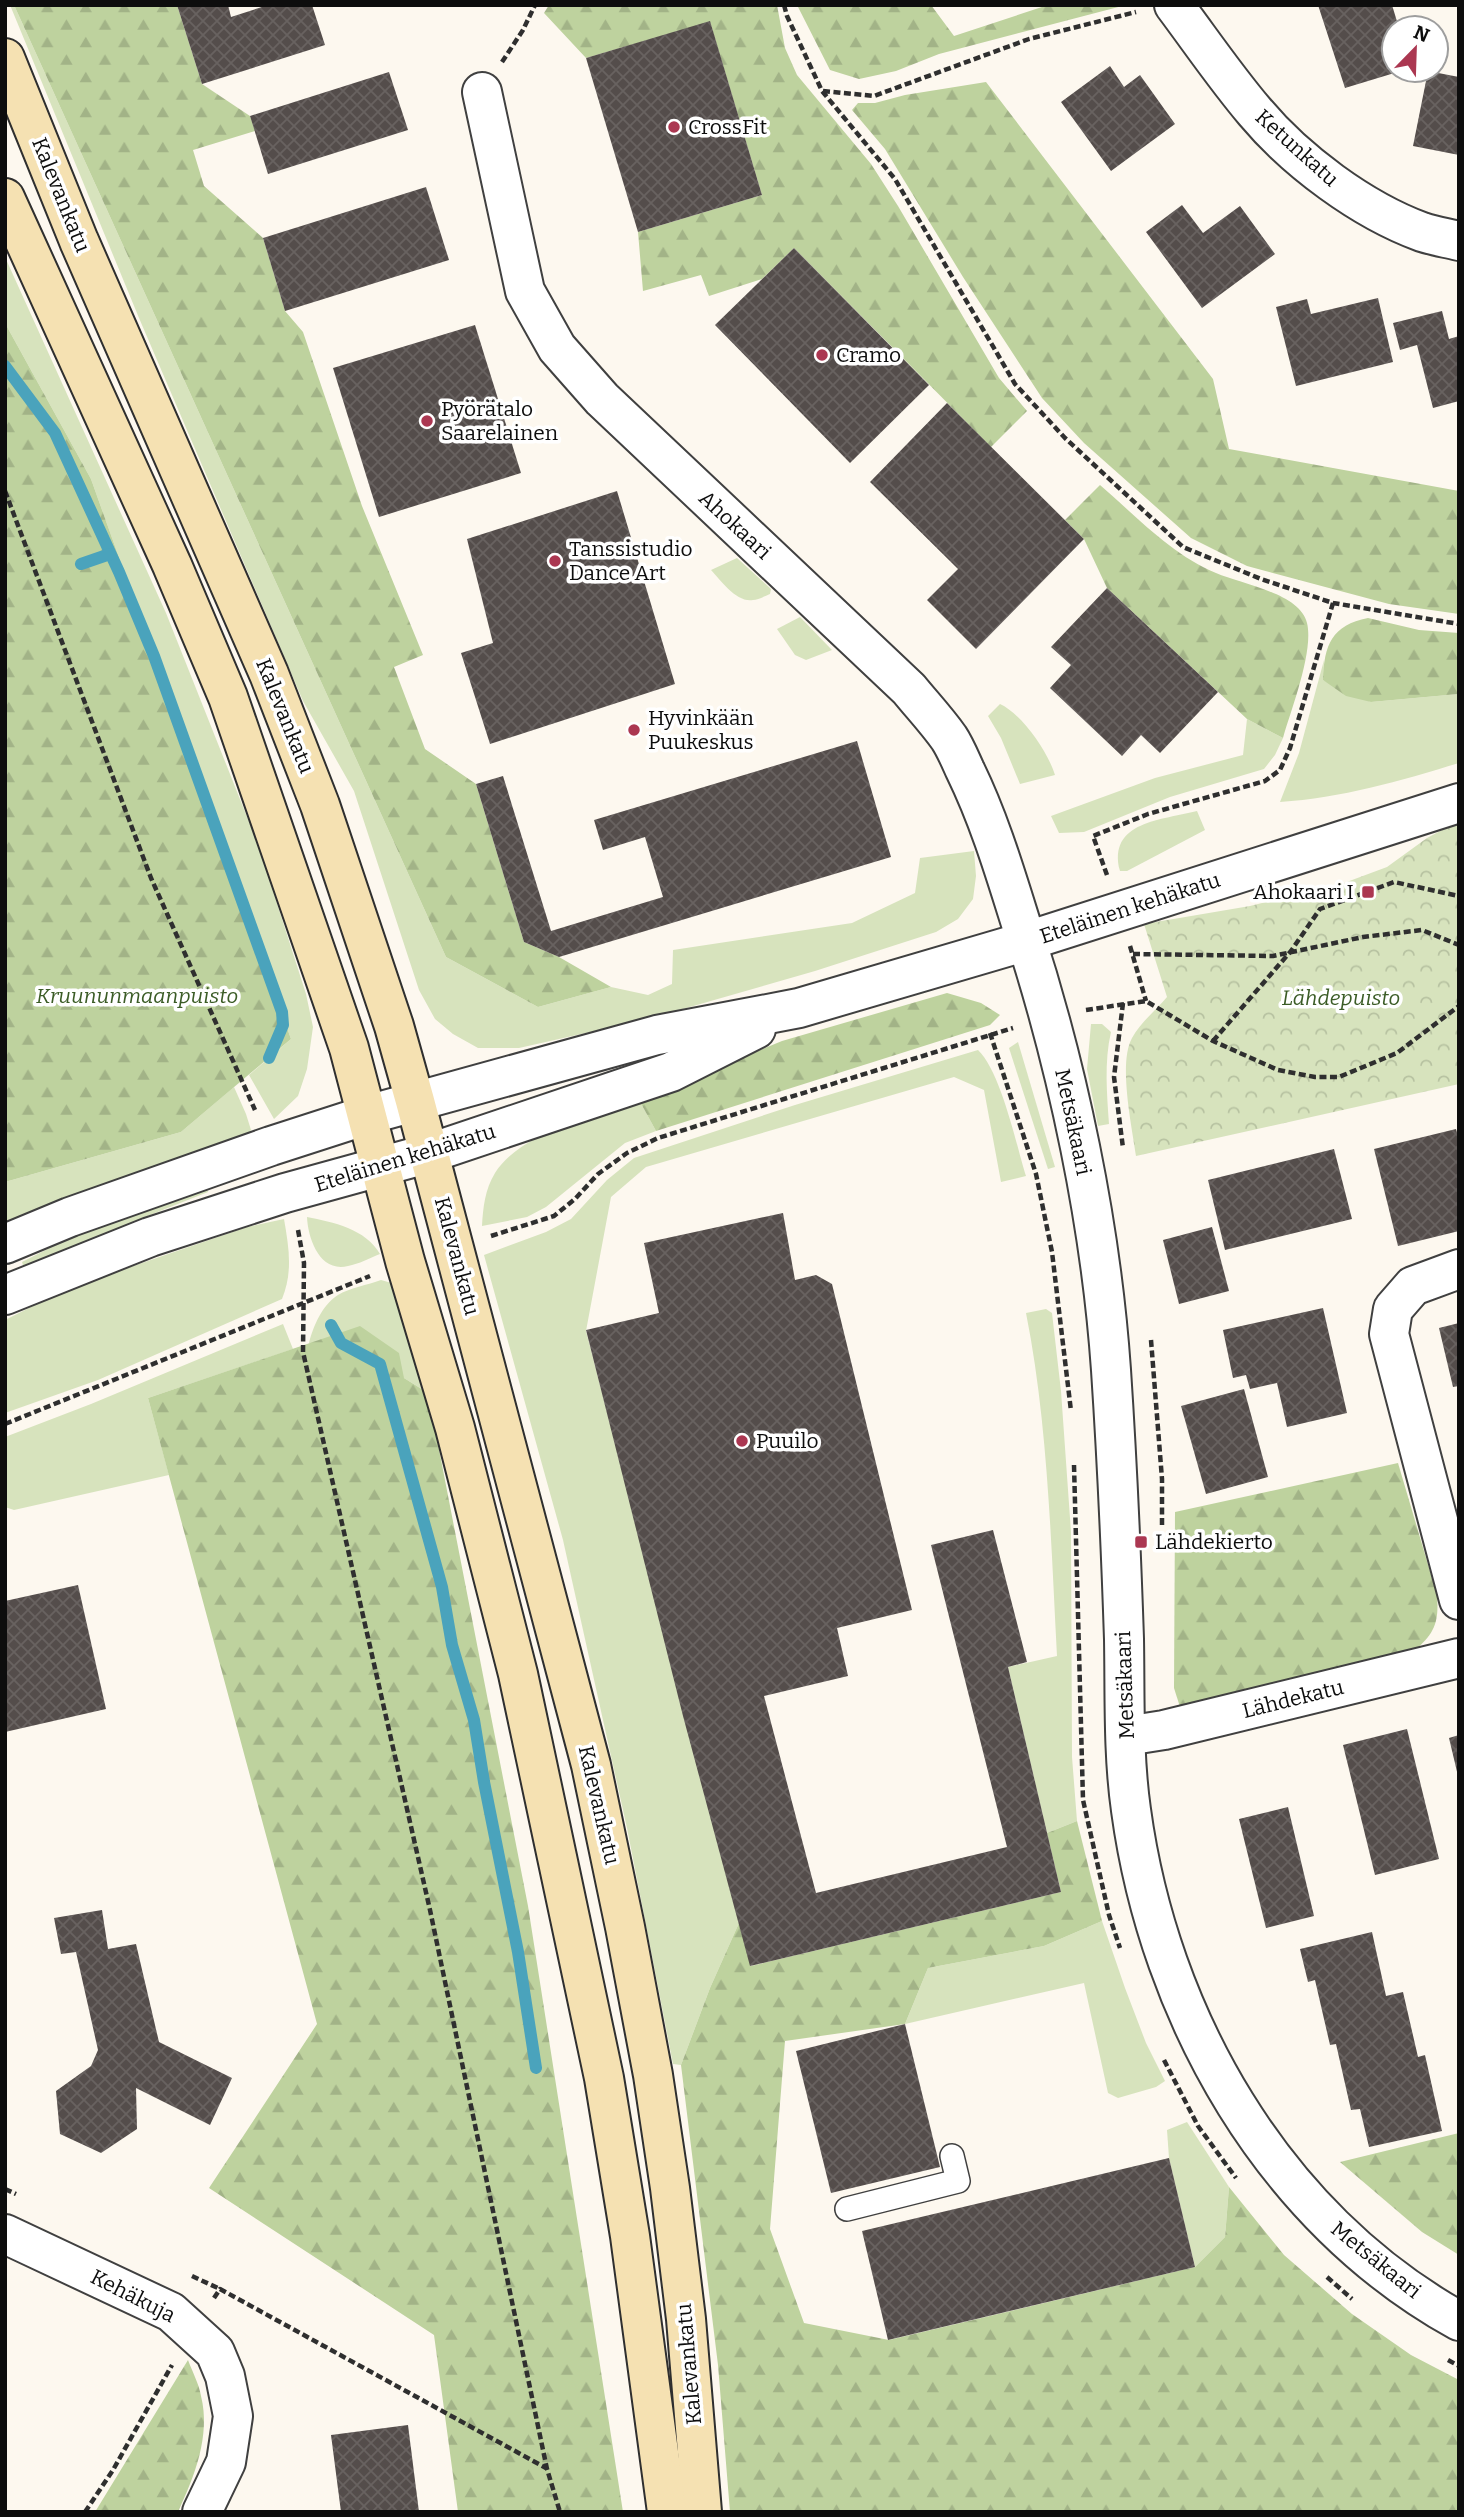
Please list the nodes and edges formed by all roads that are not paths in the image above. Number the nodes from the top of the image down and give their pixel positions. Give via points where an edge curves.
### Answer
1 (1174, 5) edge
2 (5, 58) edge
3 (481, 92) road end
4 (5, 198) edge
5 (1459, 241) edge
6 (1459, 803) edge
7 (1027, 941) junction
8 (799, 1008) junction
9 (415, 1101) junction
10 (367, 1115) junction
11 (430, 1153) junction
12 (380, 1166) junction
13 (5, 1244) edge
14 (1459, 1269) edge
15 (5, 1295) edge
16 (1459, 1600) edge
17 (1459, 1658) edge
18 (1126, 1737) junction
19 (952, 2156) dead end
20 (847, 2209) dead end
21 (5, 2234) edge
22 (1459, 2321) edge
23 (202, 2512) edge
24 (667, 2512) edge
25 (702, 2512) edge

1 - 5 street, Ketunkatu via 1255,113 1294,152 1375,210 1423,232
2 - 9 main road, Kalevankatu via 79,241 269,674 320,805
3 - 7 street, Ahokaari via 524,291 556,348 602,399 909,689 950,738 984,807
4 - 10 main road, Kalevankatu via 228,697 349,1048
6 - 7 street, Eteläinen kehäkatu
7 - 8 street, Eteläinen kehäkatu
7 - 18 street, Metsäkaari via 1051,1019 1096,1242 1111,1363 1121,1522
8 - 9 street, Eteläinen kehäkatu via 657,1035
8 - 11 street, Eteläinen kehäkatu via 671,1072
9 - 10 street, Eteläinen kehäkatu
9 - 11 main road, Kalevankatu
10 - 12 main road, Kalevankatu
10 - 13 street, Eteläinen kehäkatu via 70,1217
11 - 12 street, Eteläinen kehäkatu
11 - 25 main road, Kalevankatu via 591,1765 625,1927 670,2188
12 - 15 street, Eteläinen kehäkatu via 150,1237
12 - 24 main road, Kalevankatu via 455,1428 518,1674 604,2078
14 - 16 street via 1413,1286 1393,1309 1390,1334
17 - 18 street, Lähdekatu
18 - 22 street, Metsäkaari via 1134,1832 1160,1942 1183,2003 1242,2116 1338,2234 1404,2287
19 - 20 lane via 958,2181
21 - 23 street, Kehäkuja via 172,2312 215,2352 233,2416 226,2462

